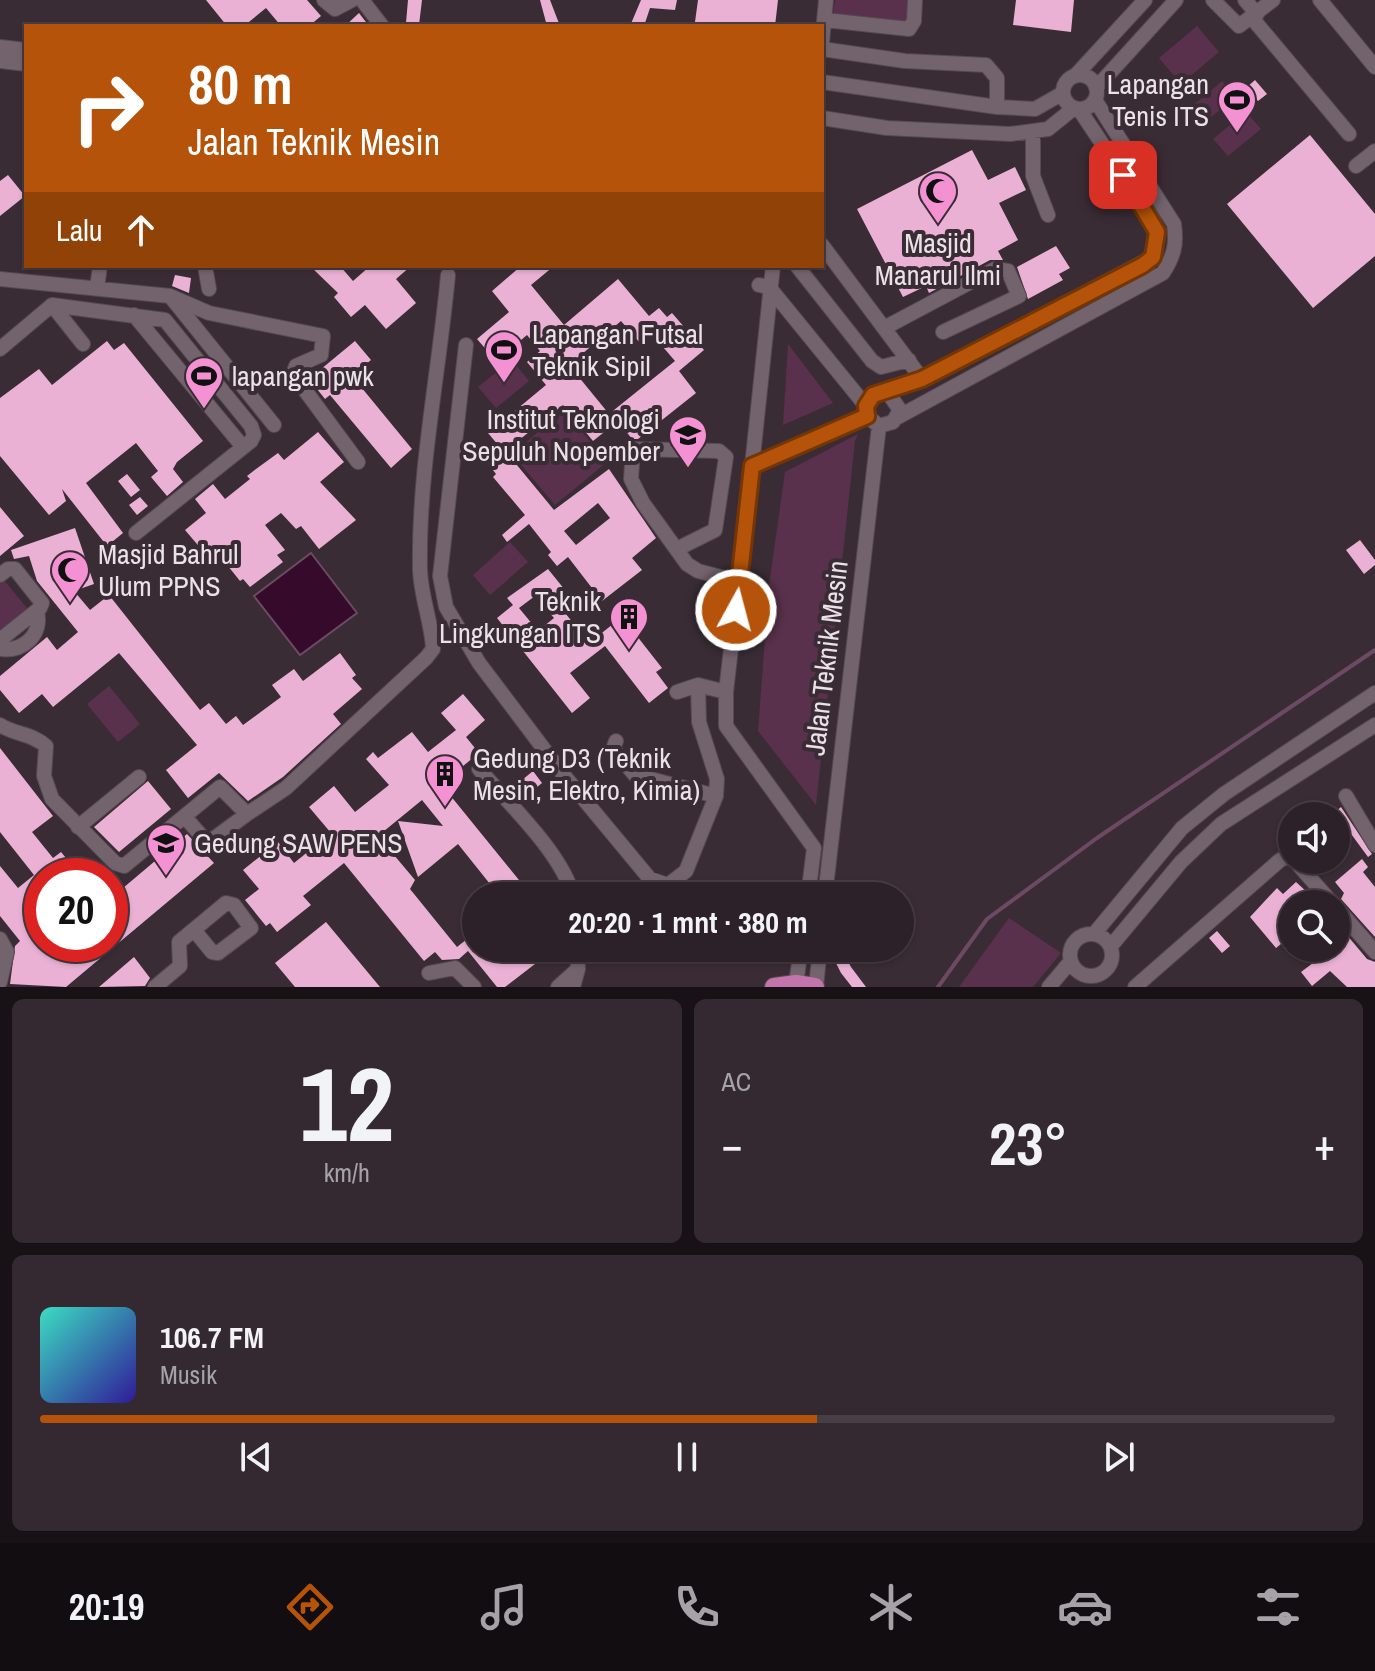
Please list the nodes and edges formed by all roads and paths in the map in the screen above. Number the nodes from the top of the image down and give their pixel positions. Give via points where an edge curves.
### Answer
1 (324, 0) edge
2 (352, 0) edge
3 (362, 0) edge
4 (826, 0) edge
5 (915, 0) edge
6 (1145, 0) edge
7 (1176, 0) edge
8 (1213, 0) edge
9 (1245, 0) edge
10 (1273, 0) edge
11 (1320, 0) edge
12 (1254, 16) junction
13 (825, 20) junction
14 (380, 24) edge
15 (824, 26) edge
16 (0, 47) edge
17 (824, 49) edge
18 (24, 50) edge
19 (0, 61) edge
20 (24, 64) edge
21 (1375, 67) edge
22 (1075, 76) junction
23 (824, 82) edge
24 (1063, 93) junction
25 (1096, 94) junction
26 (997, 107) junction
27 (1077, 109) junction
28 (824, 118) edge
29 (1033, 133) junction
30 (1349, 134) dead end
31 (1375, 151) edge
32 (1356, 166) dead end
33 (1048, 215) dead end
34 (824, 248) edge
35 (100, 268) edge
36 (205, 268) edge
37 (772, 268) edge
38 (799, 268) edge
39 (448, 275) dead end
40 (0, 279) edge
41 (764, 286) junction
42 (97, 288) junction
43 (209, 289) dead end
44 (170, 296) junction
45 (52, 305) junction
46 (134, 315) junction
47 (886, 327) junction
48 (0, 328) edge
49 (943, 332) dead end
50 (83, 344) dead end
51 (5, 345) edge
52 (466, 345) dead end
53 (909, 360) junction
54 (922, 379) junction
55 (888, 393) junction
56 (866, 411) junction
57 (898, 417) junction
58 (274, 425) dead end
59 (879, 426) junction
60 (243, 447) junction
61 (358, 462) dead end
62 (752, 466) junction
63 (427, 472) junction
64 (453, 475) junction
65 (136, 533) dead end
66 (677, 549) junction
67 (420, 572) junction
68 (0, 575) edge
69 (440, 576) junction
70 (740, 582) junction
71 (37, 611) junction
72 (0, 640) edge
73 (0, 649) edge
74 (698, 685) junction
75 (677, 692) dead end
76 (726, 692) junction
77 (1375, 693) edge
78 (1354, 708) junction
79 (0, 725) edge
80 (1372, 727) edge
81 (616, 741) dead end
82 (479, 769) dead end
83 (139, 777) dead end
84 (716, 796) junction
85 (1346, 796) dead end
86 (247, 814) junction
87 (185, 817) junction
88 (78, 827) junction
89 (831, 843) junction
90 (1375, 845) edge
91 (814, 848) junction
92 (1278, 862) edge
93 (828, 873) junction
94 (1306, 874) edge
95 (810, 877) junction
96 (569, 882) edge
97 (809, 882) edge
98 (827, 882) edge
99 (1321, 890) edge
100 (1350, 923) edge
101 (194, 930) dead end
102 (1094, 934) junction
103 (0, 939) edge
104 (1111, 946) junction
105 (1375, 952) edge
106 (1071, 961) junction
107 (578, 962) edge
108 (799, 962) edge
109 (819, 962) edge
110 (578, 969) junction
111 (429, 973) dead end
112 (0, 982) edge
113 (1086, 982) edge
114 (796, 984) junction
115 (155, 987) edge
116 (474, 987) edge
117 (558, 987) edge
118 (573, 987) edge
119 (774, 987) edge
120 (816, 987) edge
121 (1049, 987) edge
122 (1135, 987) edge

1 - 2 street via 335,9
3 - 14 street
4 - 13 street
5 - 13 street via 909,29
6 - 22 street
7 - 25 street
8 - 12 street via 1235,25
9 - 12 street
10 - 12 street
11 - 21 street
12 - 30 street
13 - 15 street
16 - 18 street
17 - 26 street via 986,65 997,78
19 - 20 street
22 - 24 street
22 - 25 street via 1084,76
23 - 26 street
24 - 26 street via 1035,109
24 - 27 street
25 - 27 street
25 - 57 street via 1174,224 1171,260 1163,273
27 - 29 street
27 - 54 street via 1153,220 1153,257
28 - 29 street via 887,128
29 - 33 street via 1033,176
31 - 32 street
34 - 47 street
35 - 42 street
36 - 43 street
37 - 41 street
38 - 53 street via 872,361 881,367
39 - 63 street
40 - 42 street
41 - 56 street
41 - 62 street
42 - 44 street
44 - 58 street
44 - 61 street via 209,313 323,336 321,355 296,366 293,374
45 - 46 street
45 - 50 street
45 - 51 street
46 - 60 street
46 - 60 street via 165,320 176,328 251,426 254,435
47 - 49 street via 995,269 1008,271 1019,296
47 - 53 street
48 - 51 street
52 - 64 street
53 - 54 street
54 - 55 street
55 - 56 street via 873,395
55 - 57 street via 898,405
56 - 59 street
56 - 62 street
57 - 59 street
59 - 89 street, Jalan Teknik Mesin
60 - 65 street
62 - 70 street
63 - 64 street
63 - 67 street
64 - 69 street
66 - 66 street via 715,530 726,457 719,451 633,449 631,479
66 - 70 street via 698,571
67 - 69 street
67 - 86 street via 433,649 291,783
68 - 71 street via 17,570 41,598
69 - 84 street via 446,607 479,663 650,879 668,885 686,871
70 - 76 street
71 - 72 street
71 - 73 street via 40,622 32,638 21,648
74 - 75 street
74 - 76 street
74 - 84 street via 699,722 717,779
76 - 91 street via 726,726
77 - 78 street
78 - 80 street
78 - 102 street via 1182,828
79 - 88 street via 26,732 46,746 44,776 52,799
80 - 104 street via 1221,824 1186,855
81 - 84 street via 613,749 635,775
82 - 96 street
83 - 88 street
85 - 90 street
86 - 87 street via 212,840 204,839
86 - 87 street via 220,787
87 - 88 street via 124,866
89 - 91 street
89 - 93 street, Jalan Teknik Mesin
91 - 95 street
92 - 122 street
93 - 95 street
93 - 98 street, Jalan Teknik Mesin
94 - 99 street
95 - 97 street
100 - 105 street
101 - 115 street via 179,942 180,966
102 - 104 street
102 - 106 street via 1073,944
103 - 112 street via 7,952
104 - 113 street via 1106,971
106 - 113 street
106 - 121 street
107 - 110 street
108 - 114 street
109 - 120 street
110 - 117 street
110 - 118 street
111 - 116 street via 455,968
114 - 119 main road
114 - 120 main road

